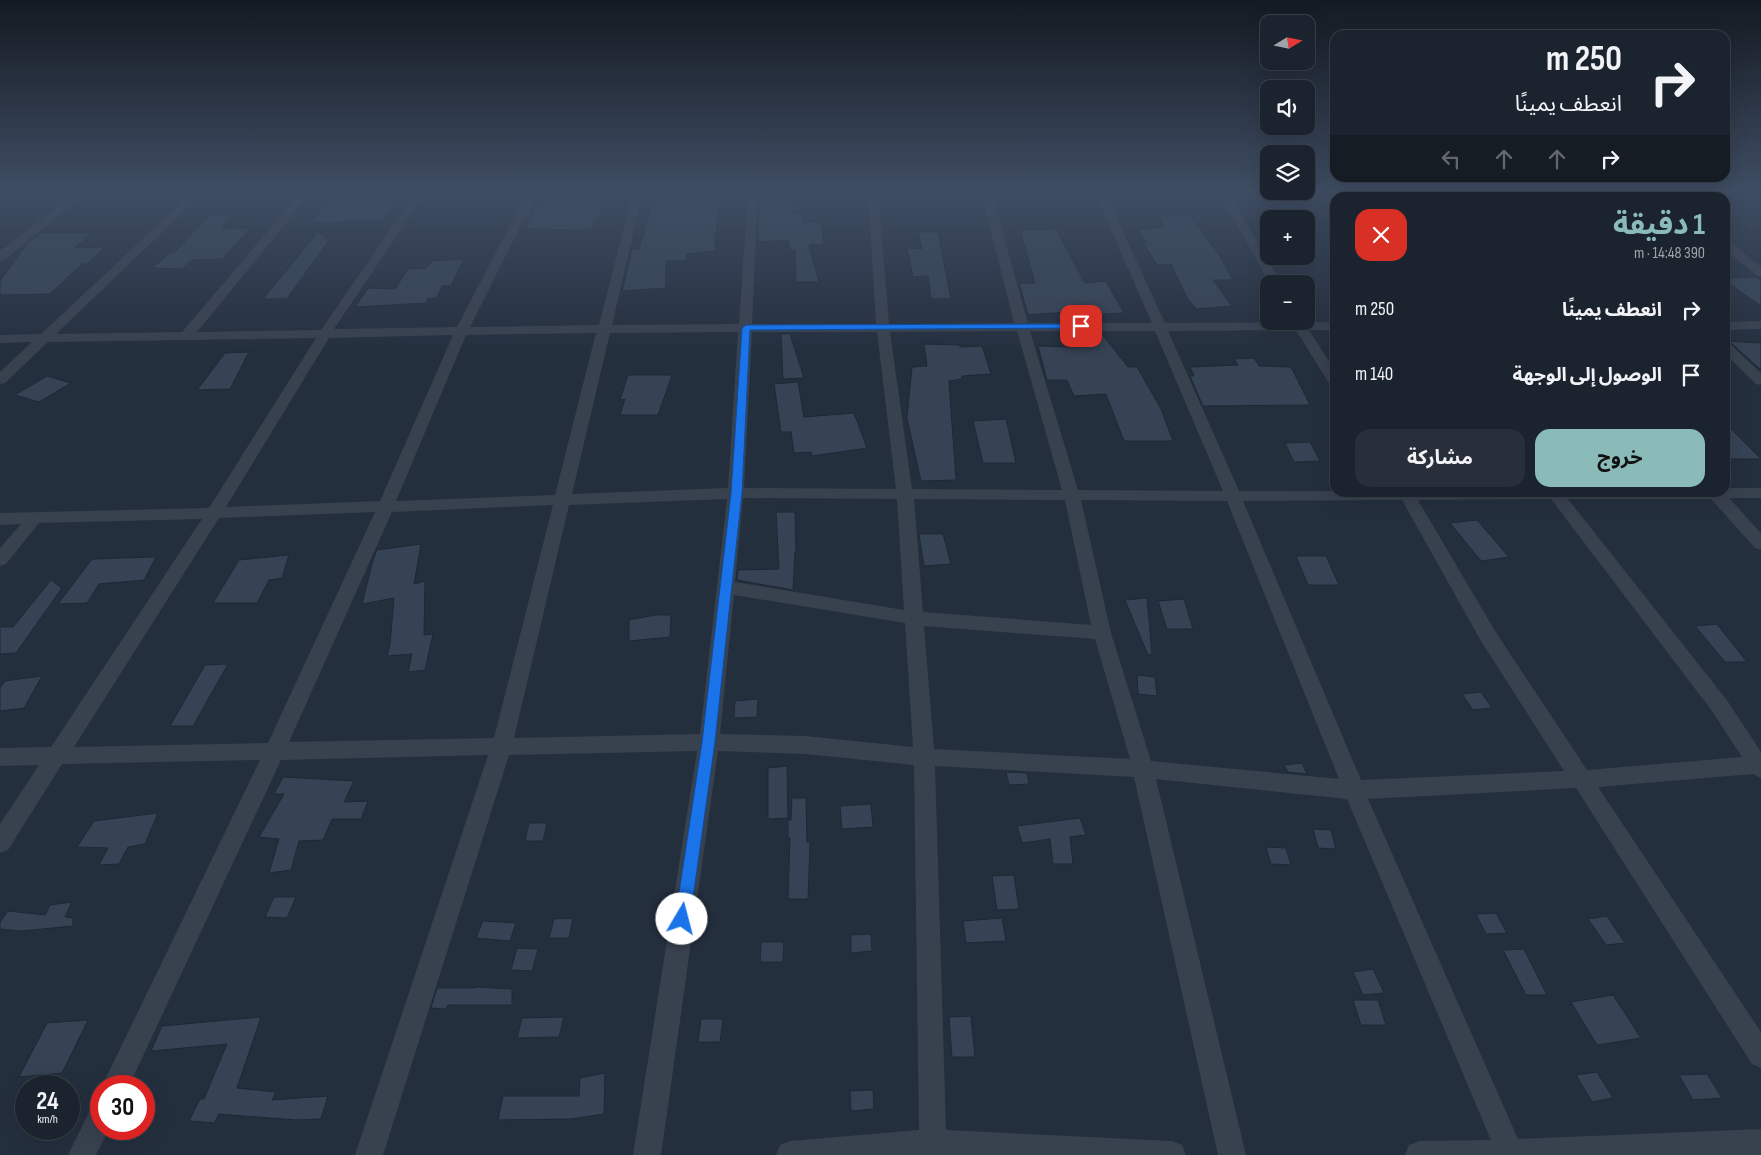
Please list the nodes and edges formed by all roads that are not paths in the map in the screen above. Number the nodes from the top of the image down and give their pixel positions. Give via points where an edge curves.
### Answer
1 (15, 245) edge
2 (142, 245) edge
3 (262, 245) edge
4 (385, 245) edge
5 (505, 245) edge
6 (625, 245) edge
7 (750, 245) edge
8 (877, 245) edge
9 (1000, 245) edge
10 (1124, 245) edge
11 (1254, 245) edge
12 (1730, 246) edge
13 (0, 257) edge
14 (1761, 272) edge
15 (1271, 275) edge
16 (1260, 324) edge
17 (1315, 324) edge
18 (1761, 325) edge
19 (1161, 326) junction
20 (1330, 326) edge
21 (1730, 326) edge
22 (1022, 327) junction
23 (746, 328) junction
24 (883, 328) junction
25 (604, 329) junction
26 (462, 330) junction
27 (1302, 330) edge
28 (326, 332) junction
29 (187, 335) junction
30 (43, 338) junction
31 (0, 339) edge
32 (1730, 352) edge
33 (1330, 374) edge
34 (0, 380) edge
35 (1761, 381) edge
36 (736, 493) junction
37 (905, 493) junction
38 (1730, 493) edge
39 (1761, 493) edge
40 (1330, 494) edge
41 (1072, 496) junction
42 (1234, 496) junction
43 (1407, 497) edge
44 (1557, 497) edge
45 (1718, 497) edge
46 (561, 499) junction
47 (386, 506) junction
48 (214, 513) junction
49 (34, 518) junction
50 (0, 519) edge
51 (1761, 544) edge
52 (0, 560) edge
53 (726, 587) junction
54 (914, 618) junction
55 (1102, 634) junction
56 (709, 742) junction
57 (502, 745) junction
58 (275, 750) junction
59 (58, 755) junction
60 (0, 757) edge
61 (924, 757) junction
62 (1759, 766) edge
63 (1143, 769) junction
64 (1583, 779) junction
65 (1354, 790) junction
66 (0, 843) edge
67 (1761, 1055) edge
68 (120, 1075) edge
69 (90, 1138) edge
70 (1761, 1143) edge
71 (933, 1149) edge
72 (1511, 1154) edge
73 (82, 1155) edge
74 (369, 1155) edge
75 (647, 1155) edge
76 (790, 1155) edge
77 (1172, 1155) edge
78 (1232, 1155) edge
79 (1419, 1155) edge

1 - 13 street
2 - 30 street
3 - 29 street
4 - 28 street
5 - 26 street
6 - 25 street
7 - 23 street
8 - 24 street
9 - 22 street
10 - 19 street
11 - 15 street
12 - 14 street
16 - 19 street
17 - 20 street
18 - 21 street
19 - 22 street
19 - 42 street
22 - 24 street
22 - 41 street
23 - 24 street
23 - 25 street
23 - 36 street
24 - 37 street
25 - 26 street
25 - 46 street
26 - 28 street
26 - 47 street
27 - 33 street
28 - 29 street
28 - 48 street
29 - 30 street
30 - 31 street
30 - 34 street
32 - 35 street
36 - 37 street
36 - 46 street
36 - 53 street
37 - 41 street
37 - 54 street
38 - 39 street
40 - 42 street
41 - 42 street
41 - 55 street
42 - 65 street
43 - 64 street via 1488,636
44 - 62 street via 1719,705
45 - 51 street
46 - 47 street
46 - 57 street
47 - 48 street
47 - 58 street
48 - 49 street
48 - 59 street
49 - 50 street
49 - 52 street
53 - 54 street
53 - 56 street
54 - 55 street
54 - 61 street
55 - 63 street
56 - 57 street
56 - 61 street via 805,745
56 - 75 street
57 - 58 street
57 - 74 street
58 - 59 street
58 - 68 street
59 - 60 street
59 - 66 street
61 - 63 street
61 - 71 street
62 - 64 street
63 - 65 street
63 - 78 street
64 - 65 street
64 - 67 street
65 - 72 street
69 - 73 street
70 - 72 street
71 - 76 street
71 - 77 street
72 - 79 street

